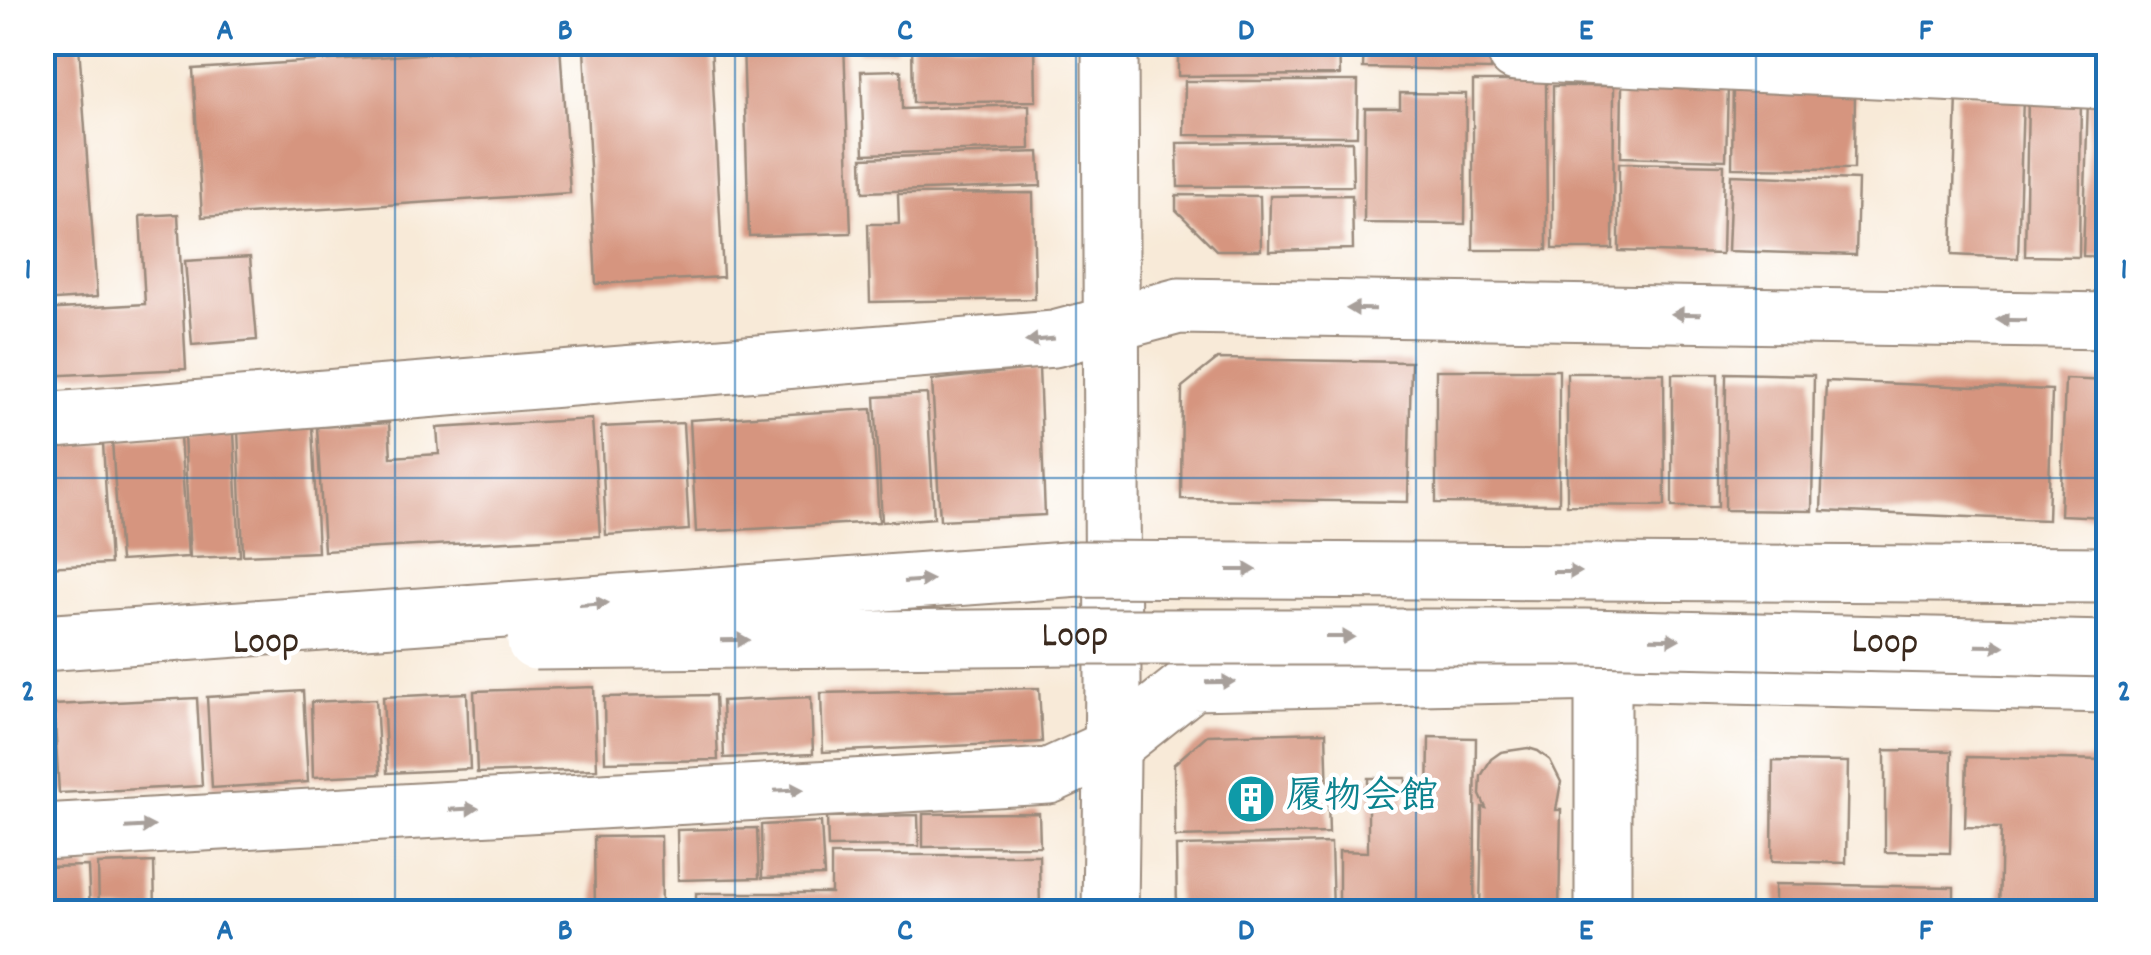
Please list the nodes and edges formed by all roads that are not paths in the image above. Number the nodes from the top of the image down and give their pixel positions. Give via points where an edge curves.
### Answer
1 (1110, 42) edge
2 (1516, 48) edge
3 (2108, 81) edge
4 (2108, 321) edge
5 (1111, 325) junction
6 (42, 421) edge
7 (2108, 575) edge
8 (42, 645) edge
9 (2108, 649) edge
10 (1603, 673) junction
11 (2108, 685) edge
12 (1110, 748) junction
13 (42, 832) edge
14 (1110, 912) edge
15 (1604, 912) edge

1 - 5 main road
2 - 3 main road
4 -> 5 main road via 1180,306
5 -> 6 main road via 1054,339
5 - 12 main road
8 -> 7 main road, bridge via 1080,569
8 -> 9 main road, Loop, bridge via 1074,636 1585,637
10 - 11 main road
12 -> 10 main road via 1193,682
10 - 15 main road
13 -> 12 main road via 1049,776
12 - 14 main road

